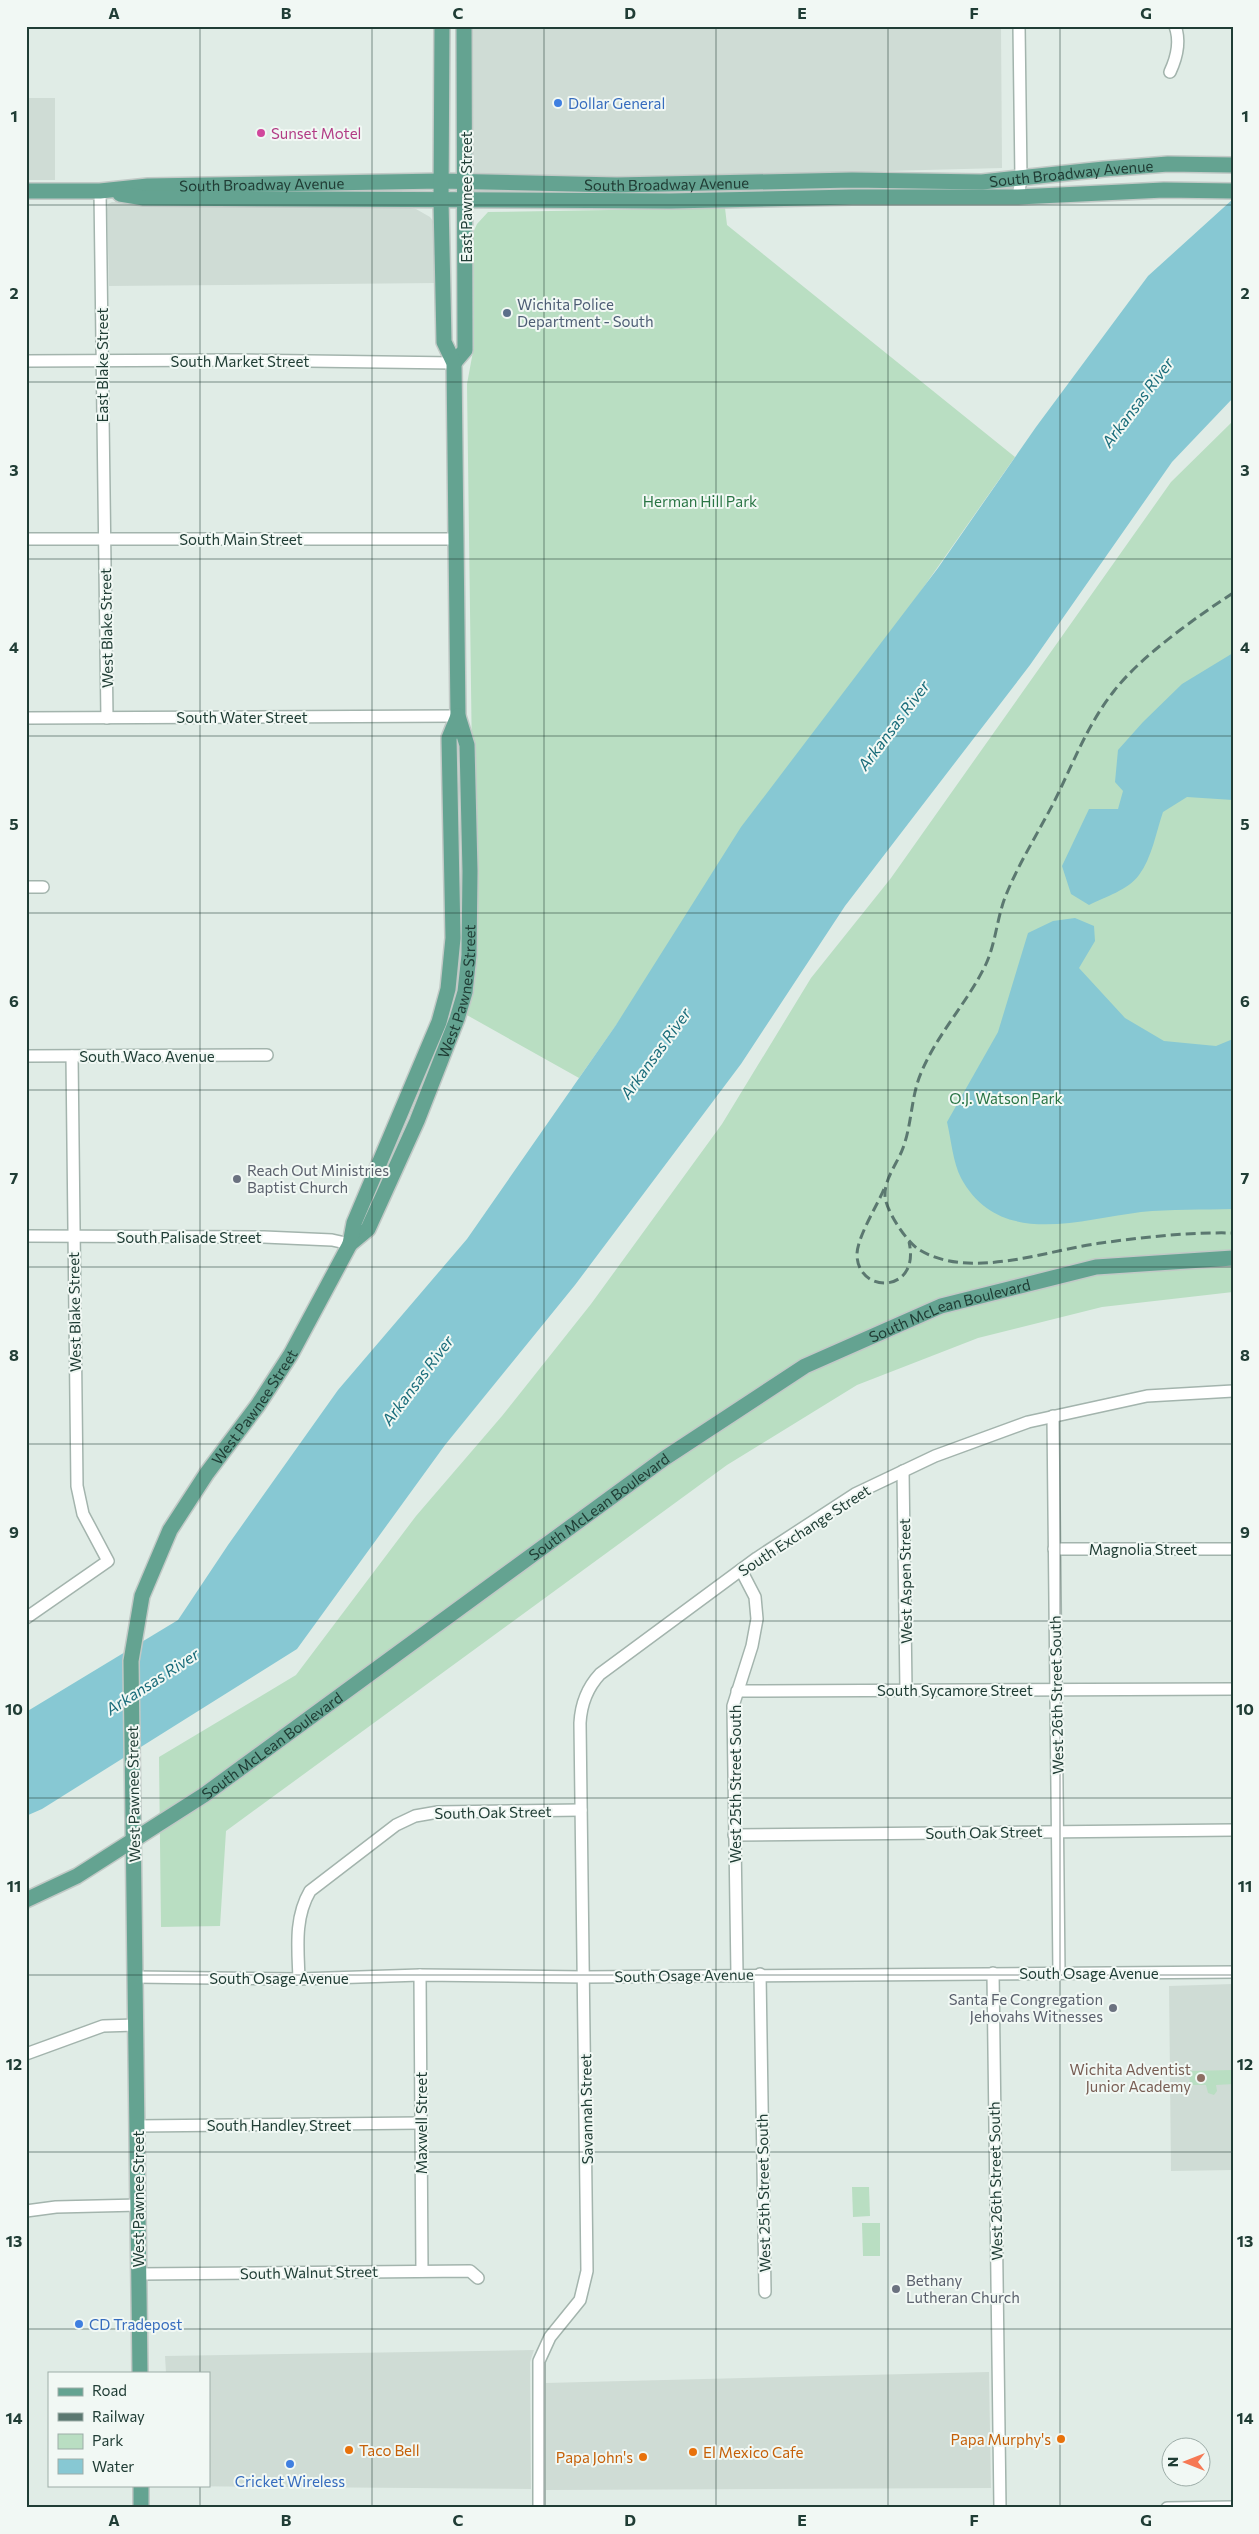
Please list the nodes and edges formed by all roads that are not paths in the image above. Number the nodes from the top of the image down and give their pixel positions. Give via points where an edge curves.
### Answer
1 (442, 26) edge
2 (464, 26) edge
3 (1019, 26) edge
4 (1174, 26) edge
5 (1170, 72) dead end
6 (1233, 164) edge
7 (1021, 179) junction
8 (441, 182) junction
9 (466, 182) junction
10 (26, 191) edge
11 (100, 191) junction
12 (1233, 191) edge
13 (1018, 197) junction
14 (441, 201) junction
15 (466, 201) junction
16 (102, 360) junction
17 (26, 361) edge
18 (454, 363) junction
19 (26, 539) edge
20 (104, 539) junction
21 (455, 539) junction
22 (458, 716) junction
23 (26, 718) edge
24 (107, 718) junction
25 (26, 887) edge
26 (43, 887) dead end
27 (267, 1055) dead end
28 (26, 1056) edge
29 (72, 1056) junction
30 (26, 1236) edge
31 (73, 1236) junction
32 (350, 1244) junction
33 (1233, 1258) edge
34 (1233, 1391) edge
35 (1053, 1416) junction
36 (903, 1471) junction
37 (1233, 1548) edge
38 (1054, 1549) junction
39 (741, 1570) junction
40 (26, 1618) edge
41 (1055, 1689) junction
42 (1233, 1689) edge
43 (906, 1690) junction
44 (737, 1691) junction
45 (585, 1697) joint
46 (581, 1810) junction
47 (1233, 1830) edge
48 (1057, 1831) junction
49 (734, 1835) junction
50 (133, 1840) junction
51 (26, 1900) edge
52 (1233, 1972) edge
53 (993, 1973) junction
54 (1059, 1973) junction
55 (737, 1974) junction
56 (760, 1974) junction
57 (420, 1976) junction
58 (135, 1977) junction
59 (584, 1977) junction
60 (299, 1979) junction
61 (136, 2026) junction
62 (26, 2054) edge
63 (421, 2124) junction
64 (137, 2126) junction
65 (139, 2205) junction
66 (26, 2211) edge
67 (422, 2271) junction
68 (138, 2274) junction
69 (478, 2278) dead end
70 (765, 2292) dead end
71 (140, 2372) edge
72 (141, 2486) edge
73 (1230, 2507) edge
74 (141, 2508) edge
75 (539, 2508) edge
76 (1000, 2508) edge
77 (1167, 2508) edge

1 - 8 main road, East Pawnee Street
2 - 9 main road, East Pawnee Street
3 - 7 street
4 - 5 street via 1178,45
6 - 7 main road, South Broadway Avenue via 1168,164
7 - 9 main road, South Broadway Avenue via 617,185
7 - 13 street
8 - 9 main road, South Broadway Avenue
8 - 11 main road, South Broadway Avenue via 148,186
8 - 14 main road, East Pawnee Street
9 - 15 main road, East Pawnee Street
10 - 11 main road, South Broadway Avenue
11 - 14 main road, South Broadway Avenue via 144,198
11 - 16 street, East Blake Street
12 - 13 main road, South Broadway Avenue via 1164,190
13 - 15 main road, South Broadway Avenue
14 - 15 main road, South Broadway Avenue
14 - 18 main road, East Pawnee Street via 444,342
15 - 18 main road, East Pawnee Street via 465,350
16 - 17 street, South Market Street
16 - 18 street, South Market Street
16 - 20 street, East Blake Street
18 - 21 main road, East Pawnee Street
19 - 20 street, South Main Street
20 - 21 street, South Main Street
20 - 24 street, West Blake Street
21 - 22 main road, West Pawnee Street
22 - 24 street, South Water Street
22 - 32 main road, West Pawnee Street via 467,745 470,871 465,992 417,1121 376,1212 368,1229
23 - 24 street, South Water Street
25 - 26 street
27 - 29 street, South Waco Avenue
28 - 29 street, South Waco Avenue
29 - 31 street, West Blake Street
30 - 31 street, South Palisade Street
31 - 32 street, South Palisade Street via 264,1237 332,1240
31 - 40 street, West Blake Street via 77,1486 83,1514 108,1561
32 - 50 main road, West Pawnee Street via 291,1354 170,1530 142,1596 131,1661
33 - 50 main road, South McLean Boulevard via 1087,1269 941,1306 805,1366 665,1458 204,1795
34 - 35 street, South Exchange Street via 1147,1396
35 - 36 street, South Exchange Street via 935,1456
35 - 38 street, West 26th Street South
36 - 39 street, South Exchange Street via 855,1494
36 - 43 street, West Aspen Street
37 - 38 street, Magnolia Street
38 - 41 street, West 26th Street South
39 - 44 street, West 25th Street South via 754,1597 757,1619
39 - 45 street, South Exchange Street via 600,1674
41 - 42 street, South Sycamore Street
41 - 43 street, South Sycamore Street
41 - 48 street, West 26th Street South
43 - 44 street, South Sycamore Street
44 - 49 street, West 25th Street South via 733,1718
45 - 46 street, Savannah Street via 580,1713
46 - 59 street, Savannah Street
46 - 60 street, South Oak Street via 438,1812 416,1816 396,1825 310,1891 298,1919
47 - 48 street, South Oak Street
48 - 49 street, South Oak Street
48 - 54 street, West 26th Street South
49 - 55 street, West 25th Street South
50 - 51 main road, South McLean Boulevard via 77,1876
50 - 58 main road, West Pawnee Street
52 - 54 street, South Osage Avenue
53 - 54 street, South Osage Avenue
53 - 56 street, South Osage Avenue
53 - 76 street, West 26th Street South
55 - 56 street, South Osage Avenue
55 - 59 street, South Osage Avenue
56 - 70 street, West 25th Street South
57 - 59 street, South Osage Avenue
57 - 60 street, South Osage Avenue
57 - 63 street, Maxwell Street
58 - 60 street, South Osage Avenue
58 - 61 main road, West Pawnee Street
59 - 75 street, Savannah Street via 587,2272 580,2300 550,2337 539,2361
61 - 62 street via 102,2026
61 - 64 main road, West Pawnee Street
63 - 64 street, South Handley Street
63 - 67 street, Maxwell Street
64 - 65 main road, West Pawnee Street
65 - 66 street via 50,2207
65 - 68 main road, West Pawnee Street
67 - 68 street, South Walnut Street
67 - 69 street, South Walnut Street via 470,2271
68 - 71 main road, West Pawnee Street
72 - 74 main road
73 - 77 street

